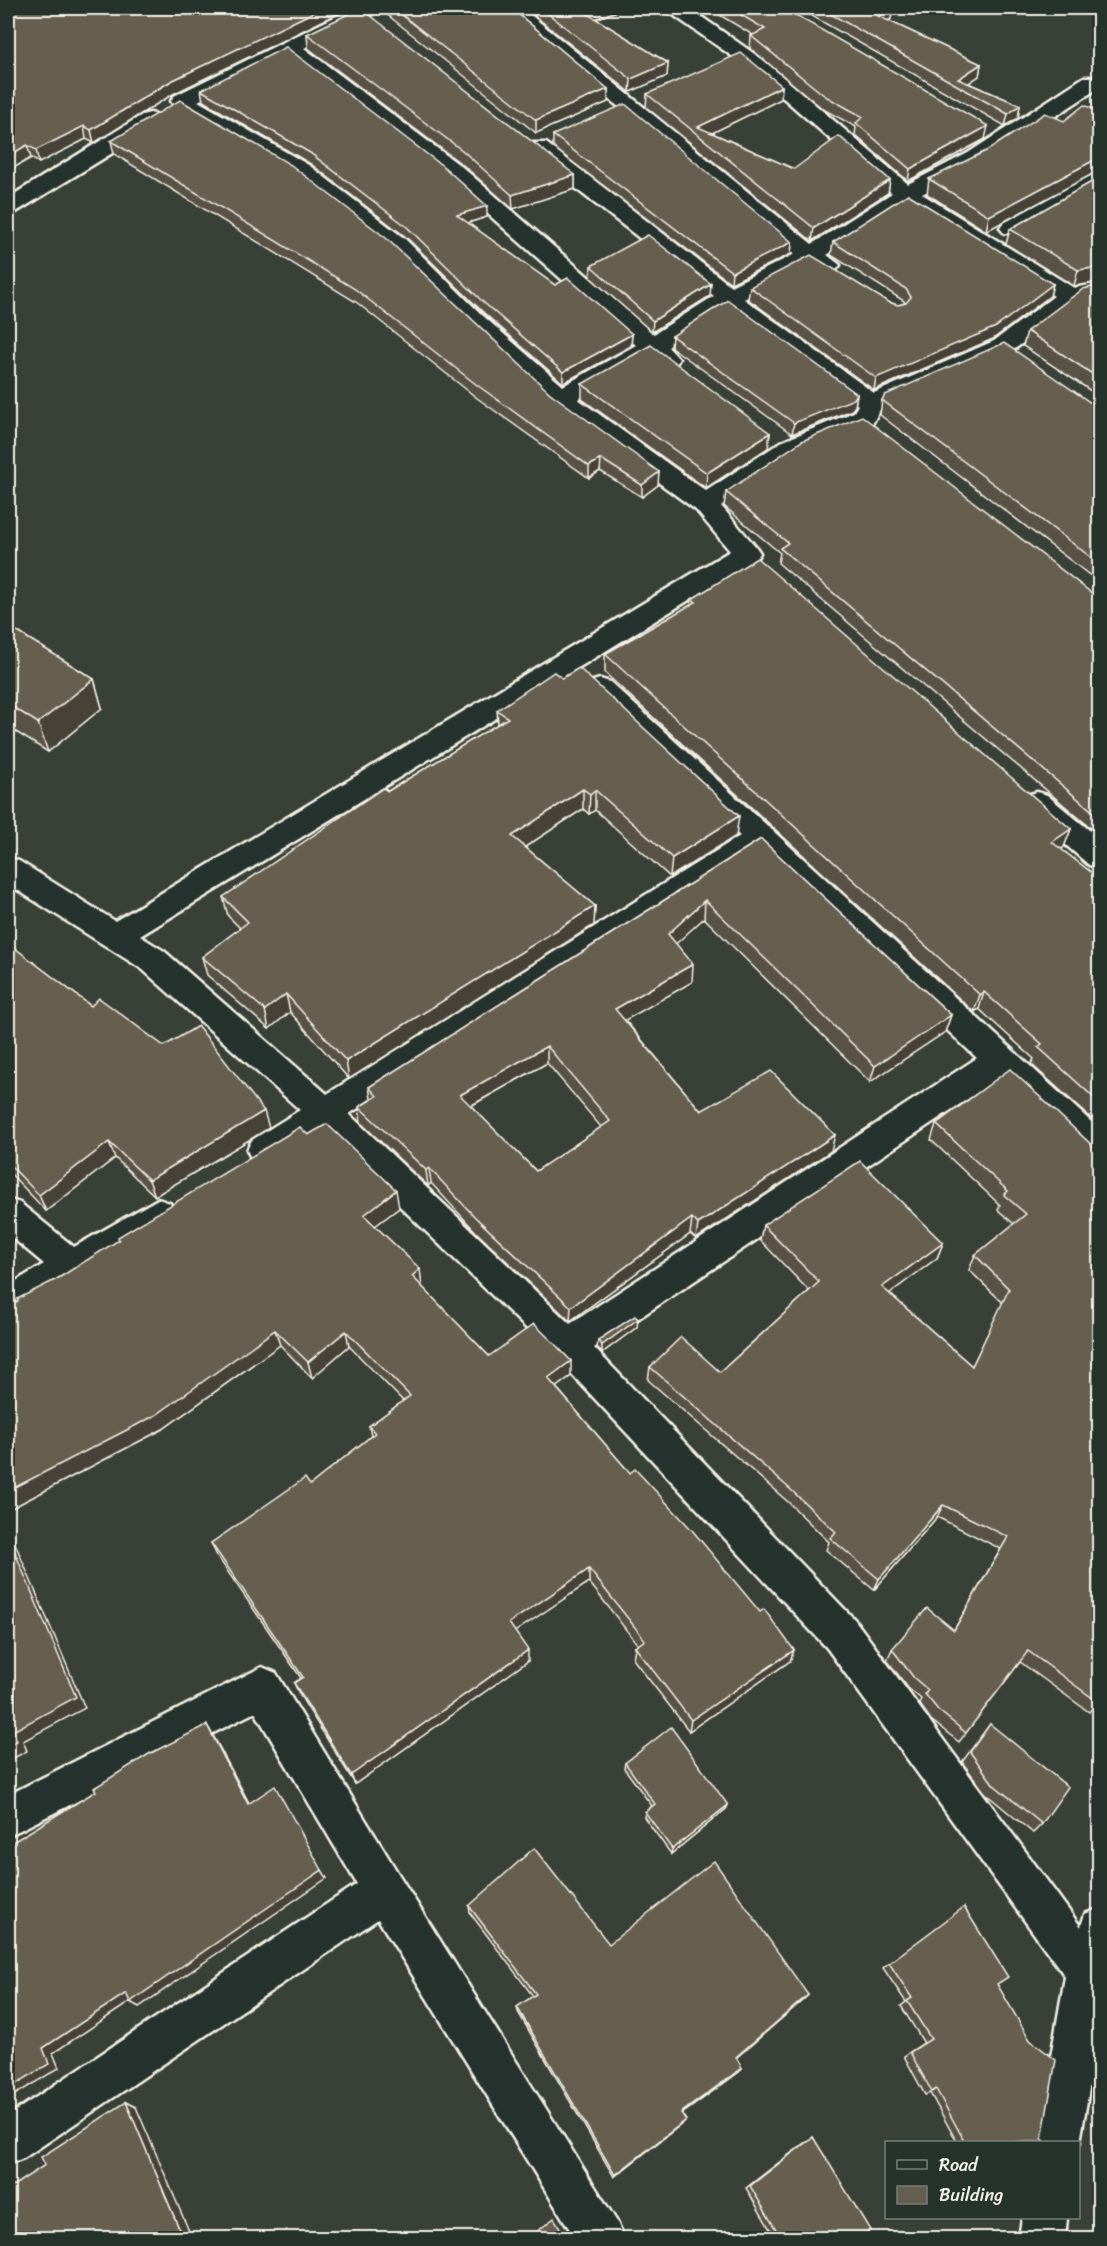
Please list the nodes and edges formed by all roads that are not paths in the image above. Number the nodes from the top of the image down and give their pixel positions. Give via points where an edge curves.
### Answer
1 (510, 8) edge
2 (676, 8) edge
3 (371, 14) edge
4 (289, 47) junction
5 (742, 54) junction
6 (721, 63) edge
7 (1092, 82) dead end
8 (647, 96) edge
9 (182, 101) junction
10 (626, 105) junction
11 (605, 114) edge
12 (984, 126) edge
13 (535, 138) dead end
14 (1005, 138) junction
15 (1100, 177) edge
16 (906, 194) junction
17 (8, 207) edge
18 (987, 242) junction
19 (811, 255) junction
20 (848, 278) edge
21 (1100, 290) edge
22 (1070, 296) junction
23 (727, 298) junction
24 (651, 347) junction
25 (688, 374) edge
26 (561, 398) junction
27 (872, 418) junction
28 (705, 504) junction
29 (570, 661) junction
30 (1020, 789) edge
31 (762, 837) junction
32 (1100, 857) edge
33 (8, 869) edge
34 (115, 936) junction
35 (1001, 1059) junction
36 (326, 1113) junction
37 (1100, 1151) edge
38 (234, 1168) edge
39 (183, 1199) edge
40 (8, 1214) edge
41 (72, 1266) junction
42 (8, 1304) edge
43 (568, 1345) junction
44 (8, 1816) edge
45 (384, 1890) junction
46 (1100, 1929) edge
47 (1093, 1974) edge
48 (1058, 2141) edge
49 (8, 2142) edge
50 (1046, 2219) edge
51 (601, 2238) edge
52 (1042, 2238) edge

1 - 10 street
2 - 5 street
3 - 4 street
4 - 9 street
4 - 24 street via 454,172
5 - 6 street
5 - 16 street
7 - 14 street
8 - 10 street
9 - 17 street
9 - 26 street via 302,171 397,244
10 - 11 street
10 - 19 street
12 - 14 street
13 - 23 street
14 - 16 street via 976,158
15 - 18 street
16 - 18 street
16 - 19 street
18 - 22 street
19 - 20 street
19 - 23 street
21 - 22 street
22 - 27 street via 1012,352
23 - 24 street
23 - 27 street
24 - 25 street
24 - 26 street
26 - 28 street
27 - 28 street via 781,442
28 - 29 street via 756,560
29 - 31 street
29 - 34 street
30 - 32 street
31 - 35 street
31 - 36 street
33 - 34 street
34 - 36 street via 153,960
35 - 37 street
35 - 43 street
36 - 38 street
36 - 43 street
39 - 41 street
40 - 41 street
41 - 42 street
43 - 47 street via 841,1634
44 - 45 street via 261,1687
45 - 49 street
45 - 51 street
46 - 47 street
47 - 48 street
50 - 52 street

